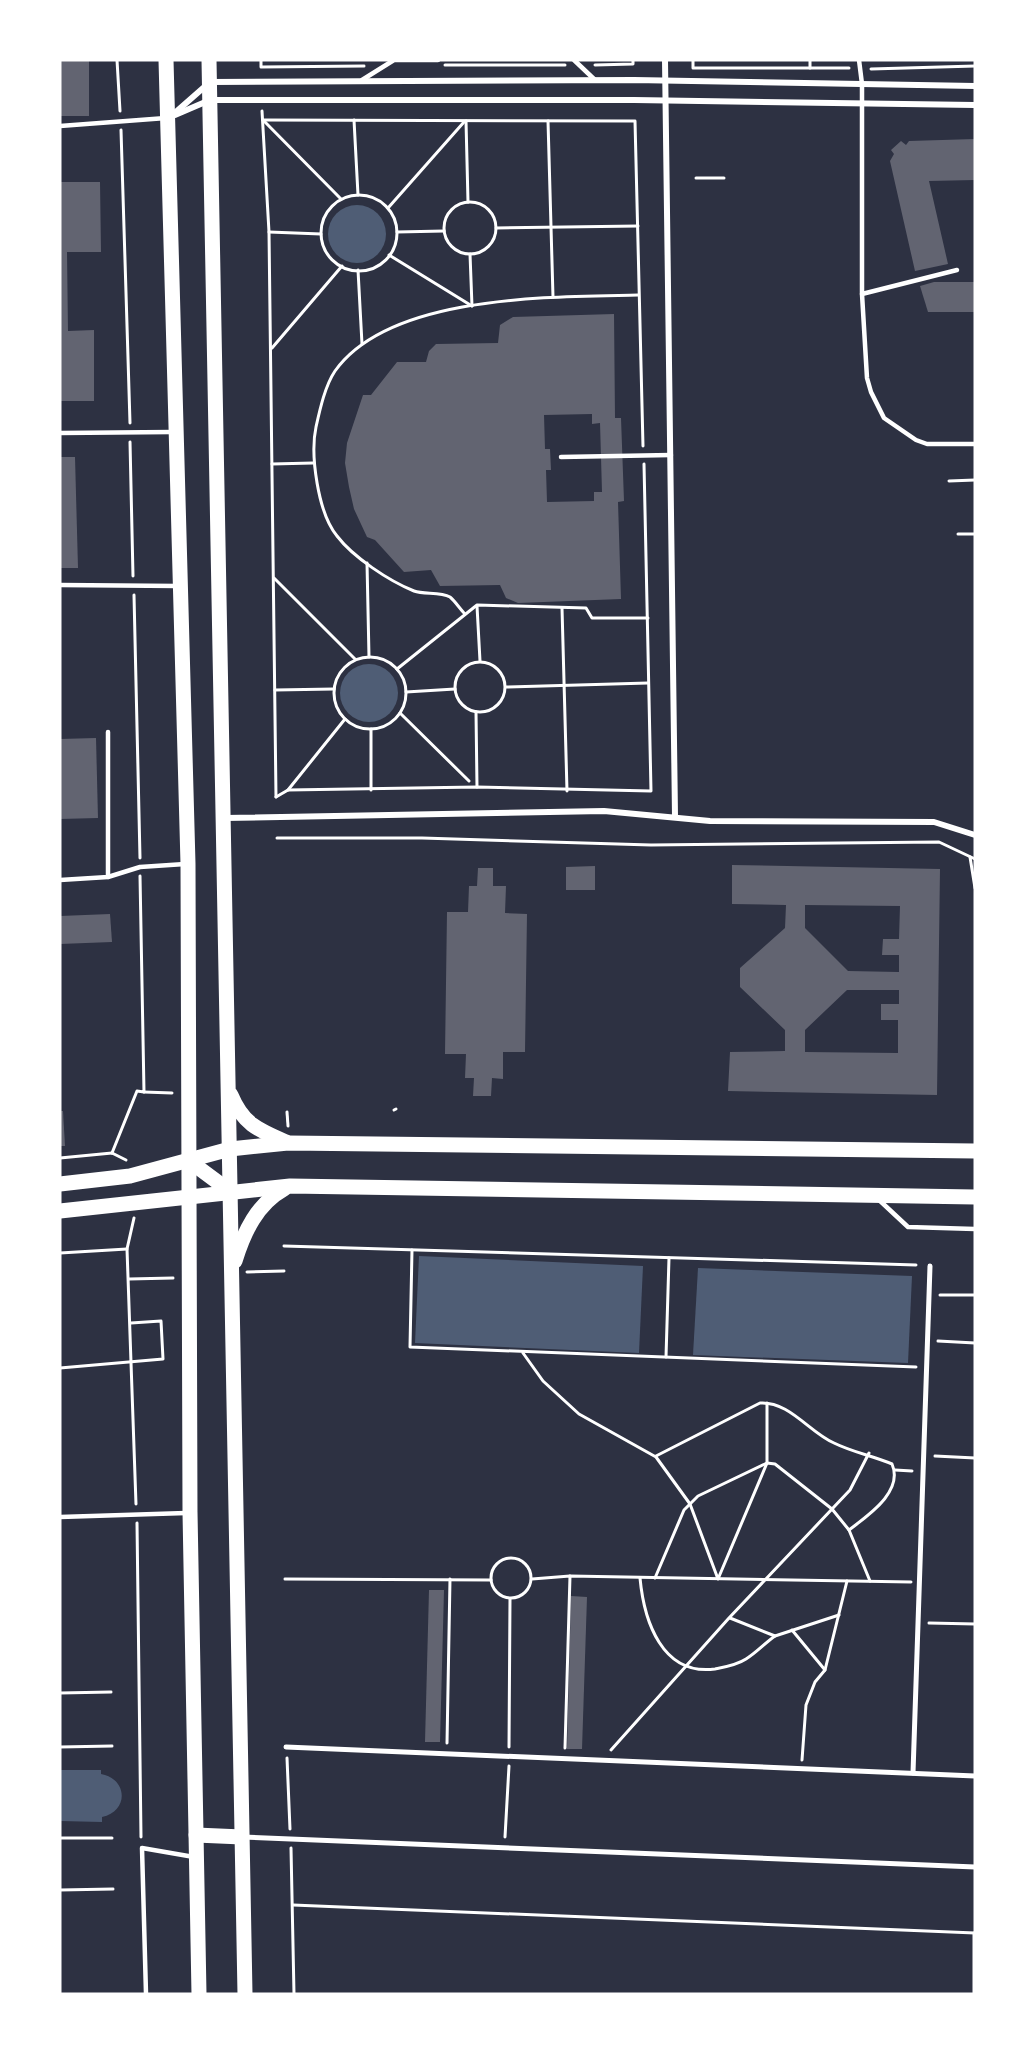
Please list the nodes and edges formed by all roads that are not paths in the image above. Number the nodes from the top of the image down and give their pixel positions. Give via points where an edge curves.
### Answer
1 (166, 60) edge
2 (209, 60) edge
3 (438, 60) edge
4 (574, 60) edge
5 (665, 60) edge
6 (859, 60) edge
7 (595, 80) junction
8 (210, 81) junction
9 (361, 81) junction
10 (665, 81) junction
11 (862, 84) junction
12 (975, 86) edge
13 (210, 100) junction
14 (666, 101) junction
15 (862, 103) junction
16 (975, 105) edge
17 (168, 118) junction
18 (60, 126) edge
19 (957, 270) dead end
20 (862, 294) junction
21 (178, 432) junction
22 (60, 433) edge
23 (975, 444) edge
24 (671, 455) junction
25 (561, 457) dead end
26 (60, 585) edge
27 (181, 586) junction
28 (108, 732) dead end
29 (675, 816) junction
30 (224, 818) junction
31 (975, 835) edge
32 (188, 864) junction
33 (108, 877) junction
34 (60, 880) edge
35 (229, 1089) junction
36 (288, 1143) junction
37 (230, 1149) junction
38 (975, 1151) edge
39 (188, 1160) junction
40 (60, 1184) edge
41 (290, 1186) junction
42 (231, 1192) junction
43 (873, 1195) junction
44 (188, 1197) junction
45 (975, 1197) edge
46 (60, 1211) edge
47 (975, 1229) edge
48 (930, 1266) dead end
49 (240, 1272) junction
50 (190, 1512) junction
51 (60, 1517) edge
52 (286, 1747) road end
53 (913, 1773) junction
54 (975, 1776) edge
55 (196, 1835) junction
56 (242, 1837) junction
57 (196, 1858) junction
58 (975, 1867) edge
59 (146, 1994) edge
60 (198, 1994) edge
61 (245, 1994) edge

1 - 17 main road
2 - 8 main road
3 - 9 lane via 394,60
4 - 7 lane
5 - 10 street
6 - 11 lane
7 - 9 street
7 - 10 street
8 - 9 street
8 - 13 main road
8 - 17 street
10 - 11 street
10 - 14 street
11 - 12 street
11 - 15 lane
13 - 14 street
13 - 17 street
13 - 30 main road
14 - 15 street
14 - 24 street
15 - 16 street
15 - 20 lane
17 - 18 lane
17 - 21 main road
19 - 20 lane
20 - 23 lane via 867,378 884,418 904,434 927,444
21 - 22 lane
21 - 27 main road
24 - 25 lane
24 - 29 street
26 - 27 lane
27 - 32 main road
28 - 33 lane
29 - 30 street via 604,811
29 - 31 street via 710,821 934,822
30 - 35 main road
32 - 33 lane via 140,867
32 - 39 main road
33 - 34 lane
35 - 36 main road via 236,1108 250,1125
35 - 37 main road
36 - 37 main road
36 - 38 main road
37 - 39 main road
37 - 42 main road
39 - 40 main road via 130,1176
39 - 42 main road
39 - 44 main road
41 - 42 main road
41 - 43 main road
41 - 49 main road via 270,1197 255,1216 239,1248
42 - 44 main road
42 - 49 main road
43 - 45 main road
43 - 47 lane via 908,1227
44 - 46 main road
44 - 50 main road
48 - 53 street
49 - 56 main road via 232,1307
50 - 51 lane
50 - 55 main road
52 - 53 street
53 - 54 street
55 - 56 main road
55 - 57 main road
56 - 58 street
56 - 61 main road
57 - 59 lane via 142,1848
57 - 60 main road

